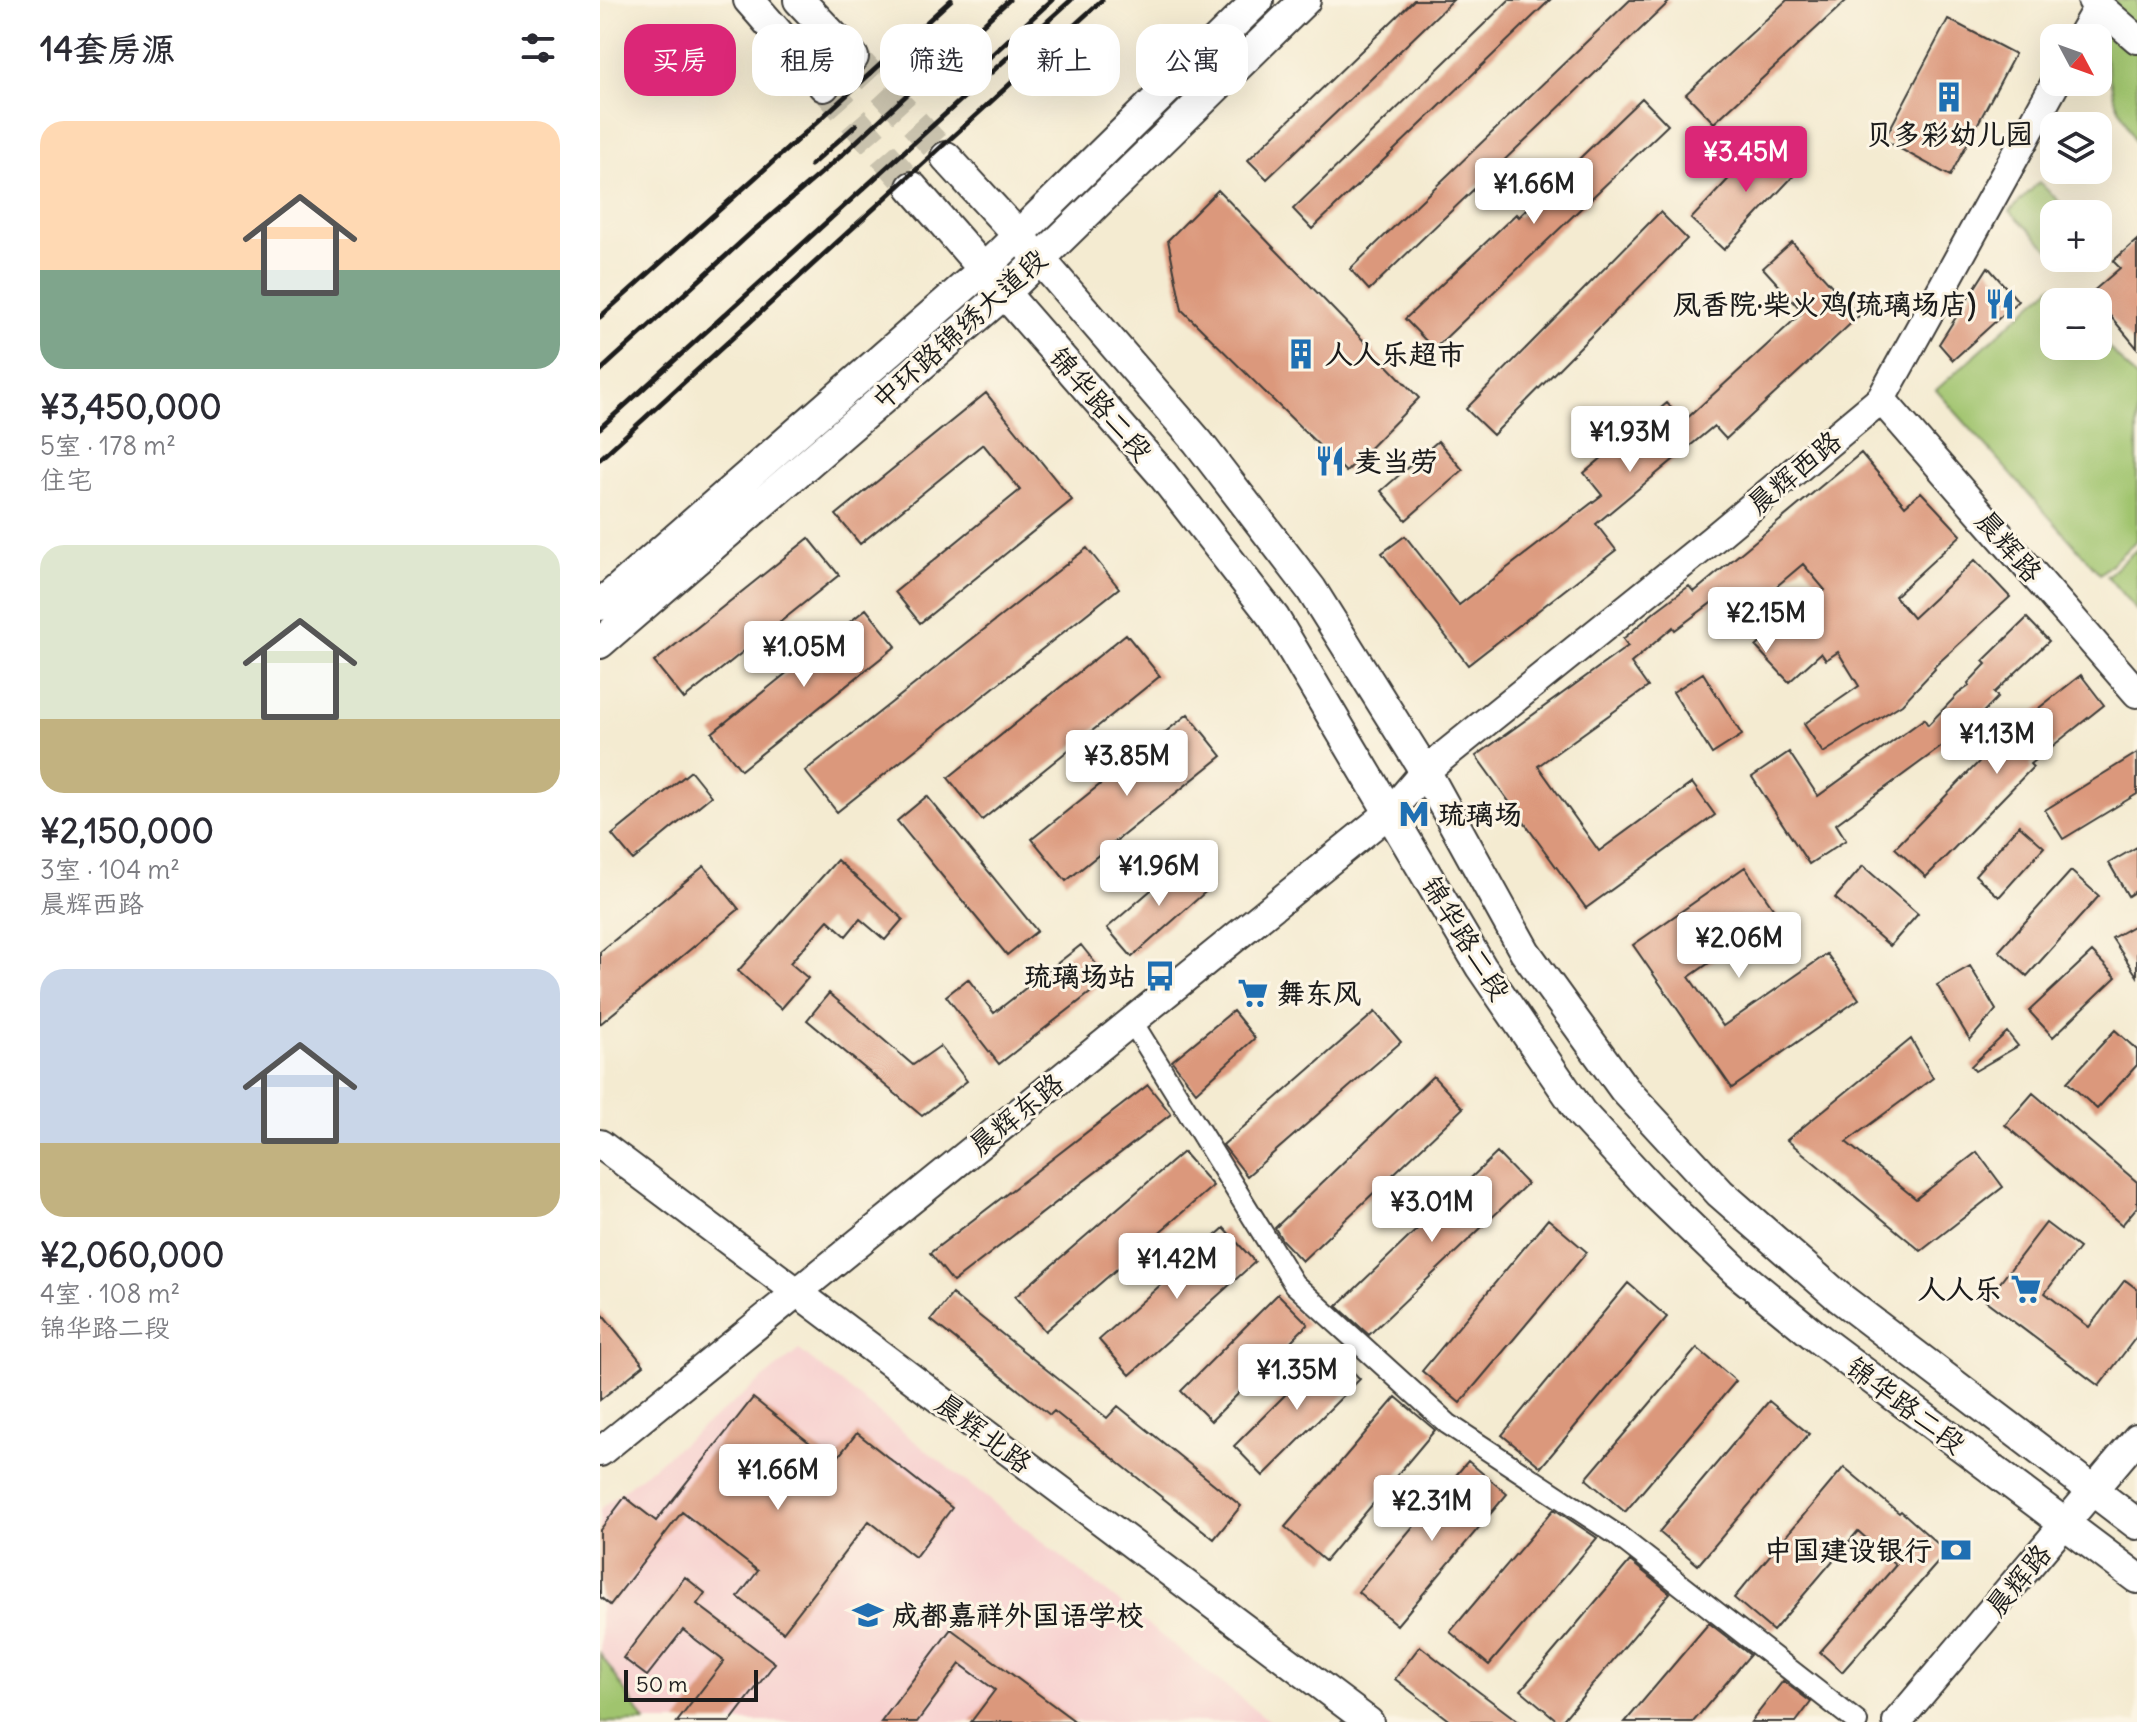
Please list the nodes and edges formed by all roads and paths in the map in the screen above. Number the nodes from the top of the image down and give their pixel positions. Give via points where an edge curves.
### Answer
1 (749, 0) edge
2 (799, 0) edge
3 (1258, 0) edge
4 (1305, 0) edge
5 (2095, 2) edge
6 (770, 24) edge
7 (822, 24) edge
8 (2086, 24) edge
9 (2137, 39) edge
10 (2048, 96) edge
11 (946, 157) tunnel mouth
12 (912, 187) tunnel mouth
13 (1029, 247) junction
14 (983, 270) junction
15 (1005, 293) junction
16 (1881, 399) junction
17 (600, 605) edge
18 (600, 643) edge
19 (2137, 693) edge
20 (1425, 771) junction
21 (1390, 812) junction
22 (1131, 1020) junction
23 (600, 1144) edge
24 (797, 1293) junction
25 (2137, 1438) edge
26 (600, 1452) edge
27 (2093, 1491) junction
28 (2137, 1524) edge
29 (2065, 1525) junction
30 (2137, 1578) edge
31 (1369, 1722) edge
32 (1857, 1722) edge
33 (1897, 1722) edge

1 - 6 main road
2 - 7 main road
3 - 13 main road, 中环路锦绣大道段
4 - 13 main road, 中环路锦绣大道段
5 - 8 street
5 - 9 street
10 - 16 street, 晨辉西路
11 - 13 main road, 锦华路二段
12 - 14 main road, 锦华路二段
13 - 14 main road, 中环路锦绣大道段
13 - 15 main road, 中环路锦绣大道段
13 - 20 main road, 锦华路二段 via 1198,442 1311,589
14 - 15 main road, 锦华路二段
14 - 17 main road, 中环路锦绣大道段
15 - 18 main road, 中环路锦绣大道段
15 - 21 main road, 锦华路二段 via 1162,474 1274,618
16 - 19 street, 晨辉路
16 - 20 street, 晨辉西路
20 - 21 street, 晨辉东路
20 - 27 main road, 锦华路二段 via 1525,952 1624,1089 1720,1193 1839,1297
21 - 22 street, 晨辉东路
21 - 29 main road, 锦华路二段 via 1481,967 1581,1113 1656,1194 1736,1271 1819,1339
22 - 24 street, 晨辉东路
22 - 32 street via 1294,1284 1448,1424 1617,1535
23 - 24 street, 晨辉北路
24 - 26 street, 晨辉东路
24 - 31 street, 晨辉北路
25 - 27 street, 晨辉路
27 - 28 main road, 锦华路二段
27 - 29 street, 晨辉路
29 - 30 main road, 锦华路二段
29 - 33 street, 晨辉路

